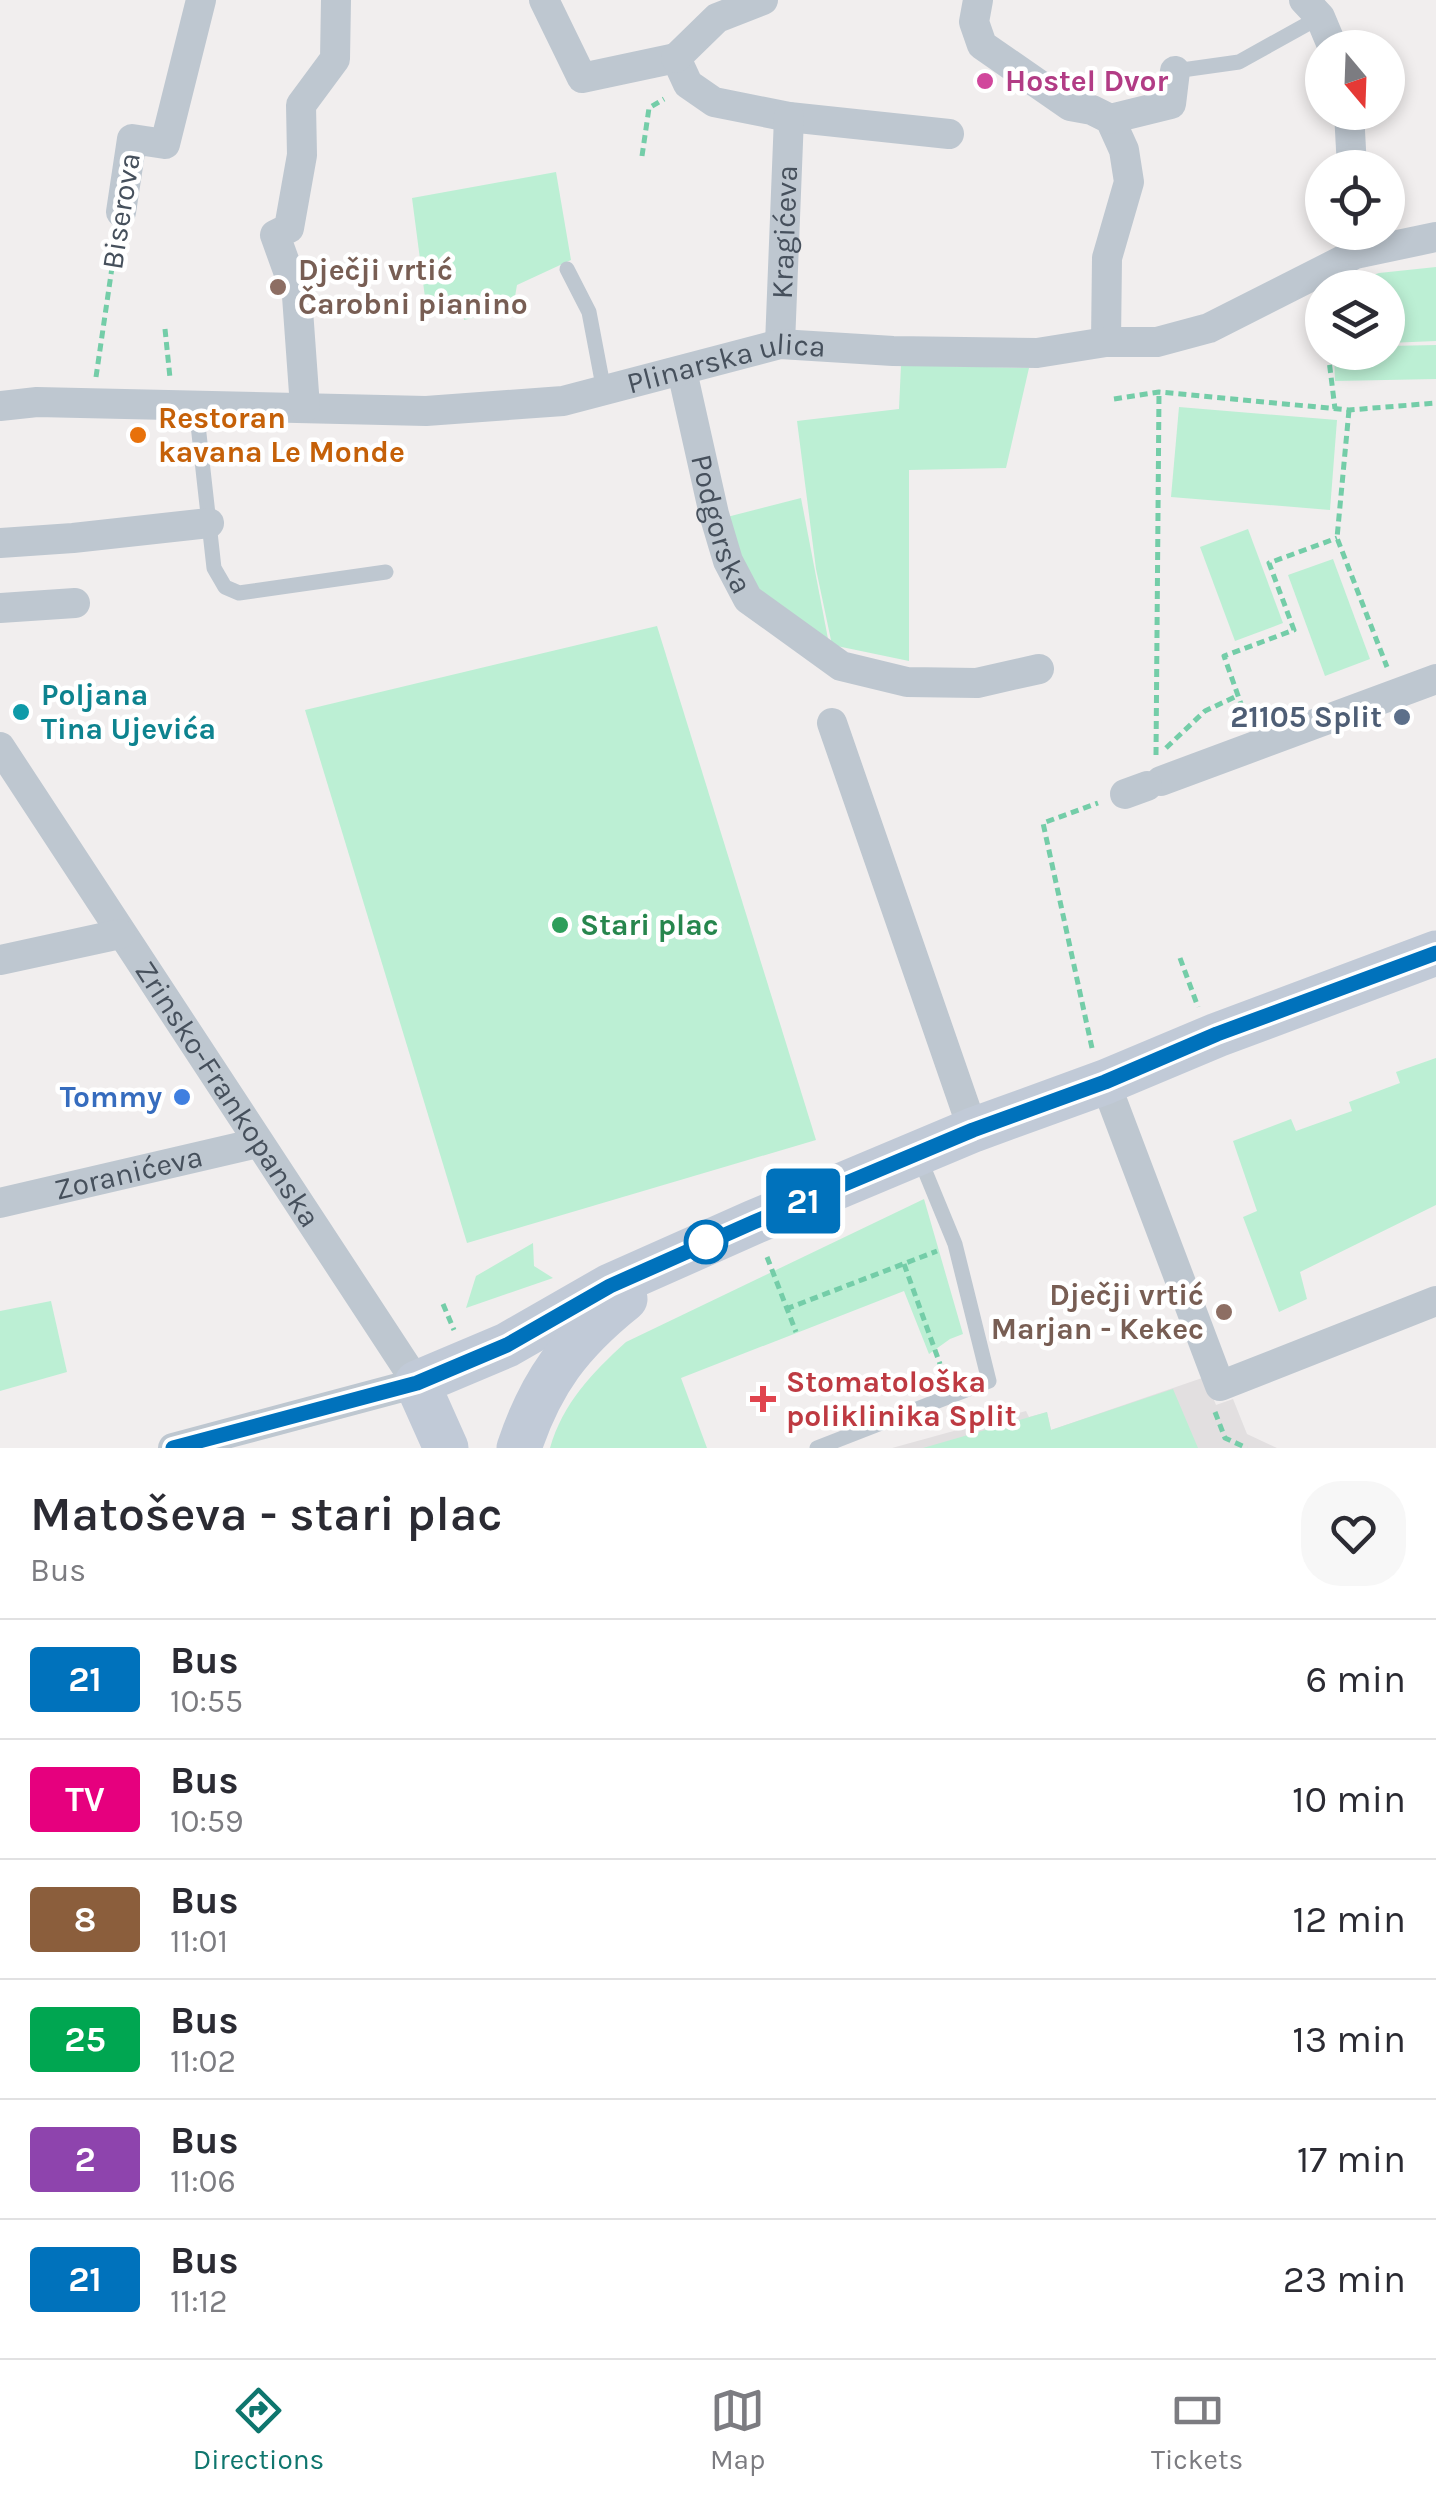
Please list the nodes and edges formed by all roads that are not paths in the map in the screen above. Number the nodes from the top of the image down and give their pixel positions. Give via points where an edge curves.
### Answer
1 (201, 0) edge
2 (336, 0) edge
3 (544, 0) edge
4 (763, 0) edge
5 (978, 0) edge
6 (1312, 8) edge
7 (682, 71) junction
8 (1175, 71) joint
9 (789, 117) junction
10 (1110, 119) junction
11 (949, 134) dead end
12 (120, 212) road end
13 (1436, 236) edge
14 (1405, 239) edge
15 (1343, 250) edge
16 (567, 269) dead end
17 (1106, 342) junction
18 (780, 344) junction
19 (682, 372) junction
20 (604, 391) junction
21 (184, 400) junction
22 (0, 406) edge
23 (305, 408) junction
24 (209, 522) junction
25 (0, 542) edge
26 (386, 572) dead end
27 (76, 603) dead end
28 (0, 608) edge
29 (1039, 669) dead end
30 (1436, 679) edge
31 (832, 723) dead end
32 (0, 747) edge
33 (1144, 787) road end
34 (120, 934) junction
35 (1436, 953) edge
36 (0, 960) edge
37 (1105, 1082) junction
38 (973, 1130) junction
39 (257, 1143) junction
40 (918, 1155) junction
41 (0, 1203) edge
42 (681, 1254) junction
43 (1436, 1300) edge
44 (417, 1383) junction
45 (173, 1448) edge
46 (446, 1448) edge
47 (519, 1448) edge
48 (817, 1448) edge

1 - 12 street, Biserova via 165,144 132,139
2 - 23 street via 336,59 302,105 290,228 275,235 297,296
3 - 7 street via 582,78
4 - 7 street via 717,18
5 - 10 street via 974,22 982,45 1070,106
6 - 8 lane via 1239,62
7 - 9 street via 714,102
8 - 10 street via 1171,104
9 - 11 street
9 - 18 street, Kragićeva
10 - 17 street via 1129,182 1107,258
13 - 14 street, Plinarska ulica
15 - 17 street, Plinarska ulica via 1209,328 1157,342
16 - 20 lane via 589,312
17 - 18 street, Plinarska ulica via 1037,352
18 - 19 street, Plinarska ulica
19 - 20 street, Plinarska ulica
19 - 29 street, Podgorska via 728,562 748,598 840,666 907,682 978,683
20 - 23 street, Plinarska ulica via 563,401 426,410
21 - 22 street, Plinarska ulica
21 - 23 street, Plinarska ulica
21 - 24 lane
24 - 25 street
24 - 26 lane via 218,579 239,593
27 - 28 street
30 - 33 street
31 - 38 street
32 - 34 street, Zrinsko-Frankopanska
34 - 36 street
34 - 39 street, Zrinsko-Frankopanska
35 - 37 street
37 - 38 street
37 - 43 street via 1220,1386
38 - 40 street
39 - 41 street, Zoranićeva
39 - 44 street, Zrinsko-Frankopanska
40 - 42 street
40 - 48 lane via 955,1244 989,1381
42 - 44 street via 507,1345
42 - 47 street via 568,1352 543,1386
44 - 45 street
44 - 46 street, Zrinsko-Frankopanska

